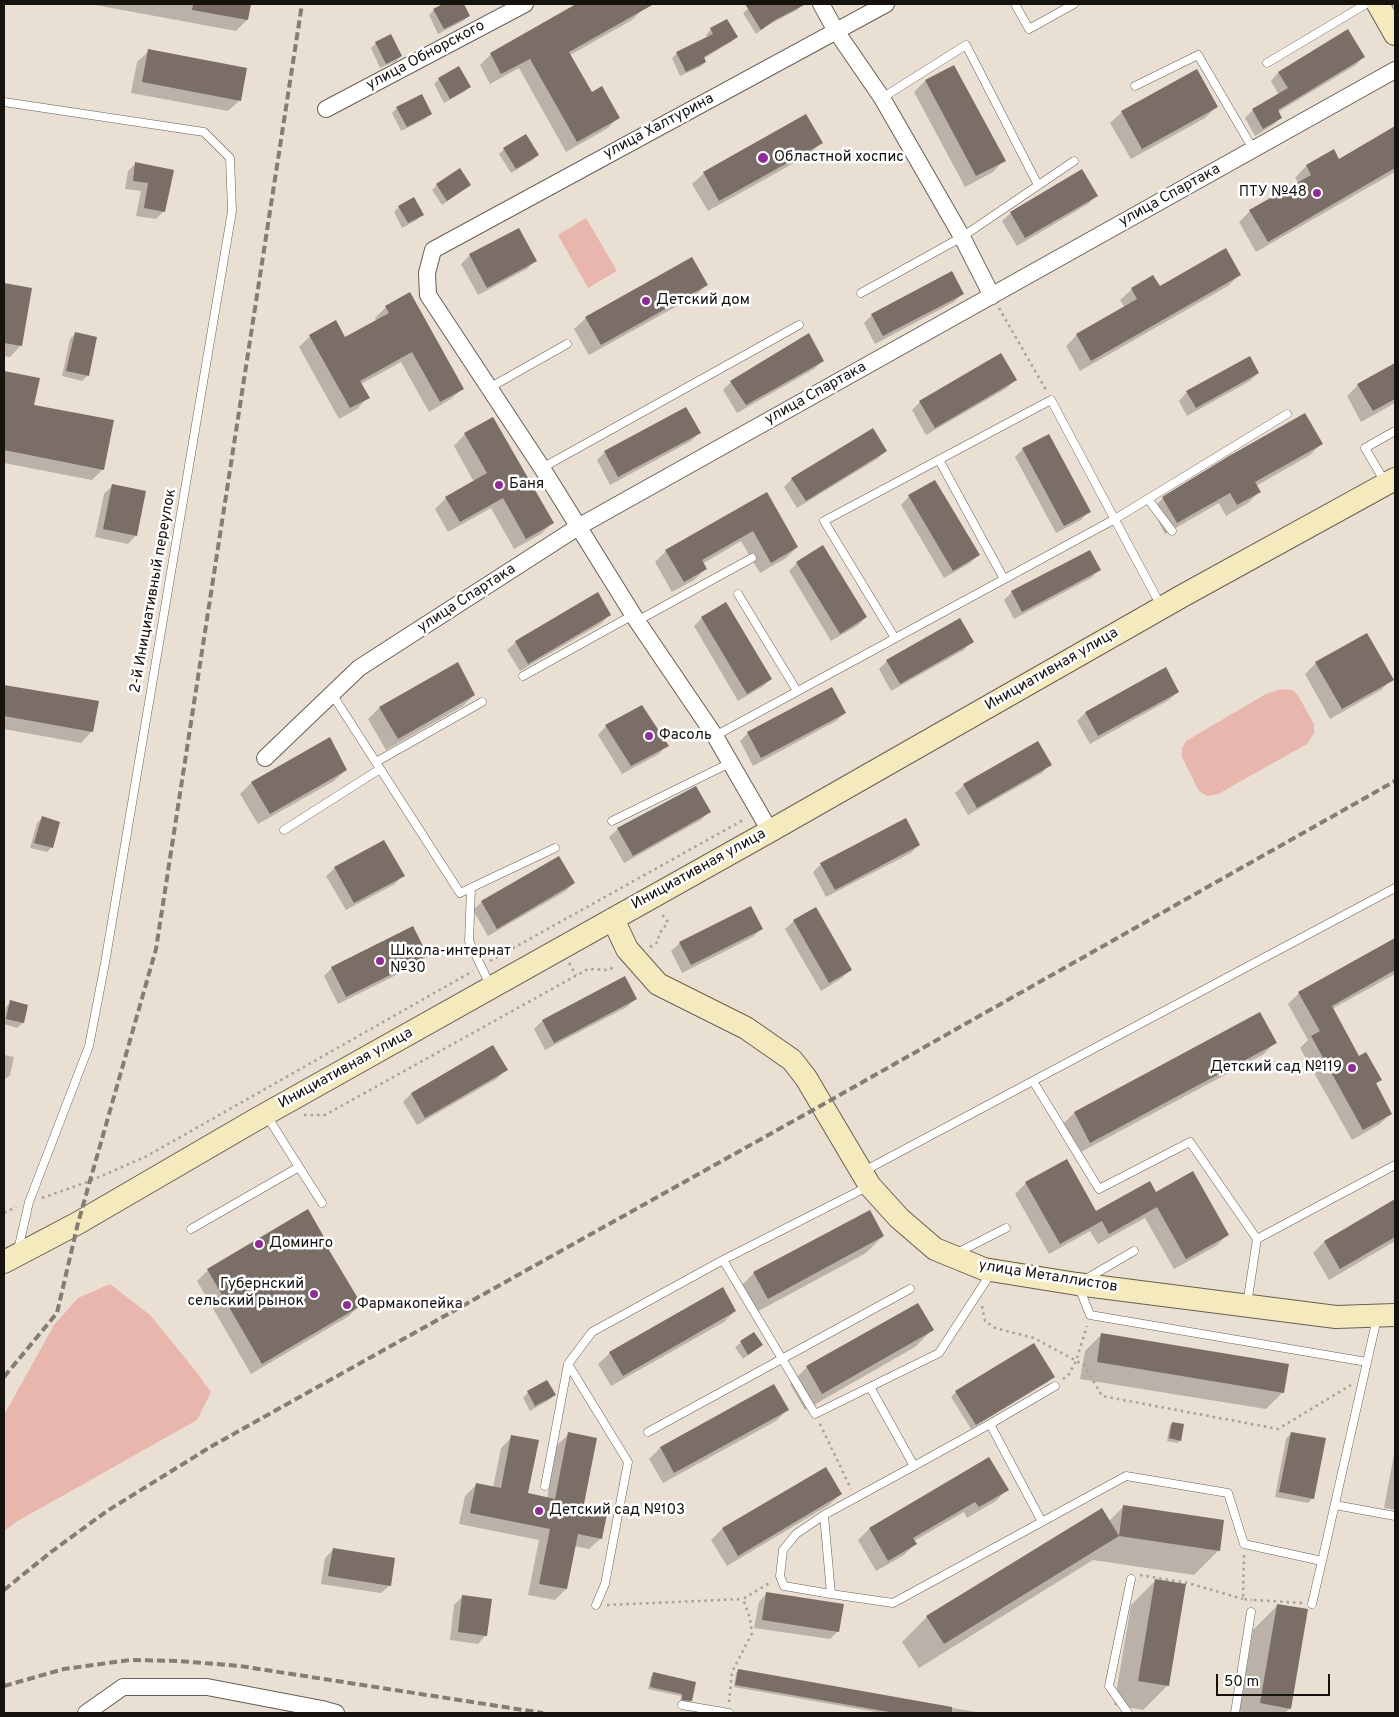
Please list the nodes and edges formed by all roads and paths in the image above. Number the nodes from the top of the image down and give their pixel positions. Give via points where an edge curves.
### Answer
1 (526, 4) edge
2 (821, 4) edge
3 (886, 4) edge
4 (1015, 4) edge
5 (1074, 4) edge
6 (1366, 4) edge
7 (1378, 4) edge
8 (836, 31) junction
9 (1395, 34) edge
10 (1267, 63) dead end
11 (1395, 70) edge
12 (1135, 86) dead end
13 (882, 98) junction
14 (4, 102) edge
15 (326, 109) dead end
16 (1253, 150) junction
17 (1074, 161) dead end
18 (1038, 185) junction
19 (962, 237) junction
20 (861, 293) dead end
21 (992, 296) junction
22 (799, 325) dead end
23 (567, 344) dead end
24 (489, 388) junction
25 (1051, 400) junction
26 (1287, 414) dead end
27 (1395, 431) edge
28 (939, 460) junction
29 (542, 468) junction
30 (1391, 482) edge
31 (1148, 499) junction
32 (1115, 519) junction
33 (578, 527) junction
34 (1172, 531) dead end
35 (752, 558) dead end
36 (1004, 579) junction
37 (738, 594) dead end
38 (1162, 608) junction
39 (635, 618) junction
40 (895, 638) junction
41 (523, 676) dead end
42 (797, 691) junction
43 (332, 694) junction
44 (482, 702) dead end
45 (715, 736) junction
46 (265, 758) dead end
47 (376, 762) junction
48 (730, 763) junction
49 (380, 769) junction
50 (759, 811) junction
51 (612, 821) dead end
52 (284, 830) dead end
53 (770, 831) junction
54 (555, 848) dead end
55 (635, 879) junction
56 (471, 888) junction
57 (1395, 888) edge
58 (650, 898) junction
59 (613, 919) junction
60 (633, 956) junction
61 (481, 966) junction
62 (491, 987) junction
63 (280, 1079) junction
64 (1033, 1081) junction
65 (292, 1099) junction
66 (266, 1114) junction
67 (1395, 1165) edge
68 (299, 1167) junction
69 (866, 1179) junction
70 (29, 1202) junction
71 (322, 1203) dead end
72 (4, 1213) edge
73 (1006, 1228) dead end
74 (191, 1229) dead end
75 (1257, 1239) junction
76 (1134, 1251) dead end
77 (951, 1256) junction
78 (10, 1258) edge
79 (723, 1260) junction
80 (992, 1270) junction
81 (1077, 1284) junction
82 (910, 1288) dead end
83 (980, 1290) junction
84 (1246, 1305) junction
85 (1090, 1315) junction
86 (1386, 1315) edge
87 (782, 1358) junction
88 (1076, 1361) junction
89 (1367, 1362) junction
90 (568, 1364) junction
91 (1363, 1378) junction
92 (1055, 1386) joint
93 (870, 1387) junction
94 (815, 1414) junction
95 (990, 1424) junction
96 (648, 1432) dead end
97 (914, 1466) junction
98 (545, 1486) dead end
99 (855, 1498) junction
100 (1335, 1505) junction
101 (824, 1516) junction
102 (1395, 1516) edge
103 (1042, 1522) junction
104 (1244, 1544) junction
105 (1322, 1561) junction
106 (780, 1576) junction
107 (1131, 1578) joint
108 (831, 1594) junction
109 (1243, 1598) junction
110 (743, 1599) junction
111 (1254, 1600) junction
112 (1312, 1604) joint
113 (596, 1605) joint
114 (1251, 1612) joint
115 (682, 1705) dead end
116 (86, 1713) edge
117 (336, 1713) edge
118 (728, 1713) edge
119 (1128, 1713) edge
120 (1234, 1713) edge

1 - 15 street, улица Обнорского
2 - 8 street
3 - 8 street, улица Халтурина
4 - 5 lane via 1028,29
6 - 10 lane
7 - 9 main road
8 - 13 street
8 - 24 street, улица Халтурина via 433,250 427,273 428,295
11 - 16 street, улица Спартака
12 - 16 lane via 1198,55
13 - 18 lane via 966,45
13 - 19 street
14 - 70 lane, 2-й Инициативный переулок via 204,132 230,158 232,211 89,1046
16 - 21 street, улица Спартака
17 - 18 lane
18 - 19 lane
19 - 20 lane
19 - 21 street
21 - 25 path
21 - 33 street, улица Спартака
22 - 29 lane
23 - 24 lane
24 - 29 street
25 - 28 lane
25 - 32 lane
26 - 31 lane
27 - 30 lane via 1365,448
28 - 36 lane
28 - 40 lane via 824,521
29 - 33 street
30 - 38 main road, Инициативная улица
31 - 32 lane
31 - 34 lane
32 - 36 lane
32 - 38 lane
33 - 39 street
33 - 43 street, улица Спартака via 359,668
35 - 39 lane
36 - 40 lane
37 - 42 lane
38 - 53 main road, Инициативная улица
39 - 41 lane
39 - 45 street
40 - 42 lane
42 - 45 lane
43 - 46 street, улица Спартака
43 - 47 lane
44 - 47 lane
45 - 48 street
47 - 49 lane
48 - 50 street
48 - 51 lane
49 - 52 lane
49 - 56 lane via 460,893
50 - 53 street
50 - 55 path
53 - 58 main road, Инициативная улица
54 - 56 lane
55 - 58 path
55 - 61 path
56 - 61 lane via 469,941
57 - 64 lane
58 - 59 main road, Инициативная улица
58 - 60 path via 668,922 659,934 658,942
59 - 60 main road, улица Металлистов
59 - 62 main road, Инициативная улица
60 - 65 path via 608,970 588,969 582,972 325,1115 302,1115
60 - 69 main road, улица Металлистов via 658,984 746,1028 792,1060
61 - 62 lane
61 - 63 path
62 - 65 main road, Инициативная улица
63 - 65 path
63 - 70 path via 147,1156 90,1181
64 - 69 lane
64 - 75 lane via 1098,1188 1190,1142
65 - 66 main road, Инициативная улица
66 - 68 lane
66 - 78 main road, Инициативная улица via 78,1223
67 - 75 lane
68 - 71 lane
68 - 74 lane
69 - 77 main road, улица Металлистов via 898,1218 935,1249
69 - 79 lane
70 - 72 path
70 - 78 lane, 2-й Инициативный переулок
73 - 77 lane
75 - 84 lane
76 - 81 lane
77 - 80 main road, улица Металлистов
79 - 87 lane
79 - 90 lane via 592,1332
80 - 81 main road, улица Металлистов
80 - 83 lane
81 - 84 main road, улица Металлистов
81 - 85 lane
82 - 87 lane
83 - 88 path via 985,1322 995,1328 1034,1338
83 - 93 lane via 939,1353
84 - 86 main road, улица Металлистов via 1336,1317
85 - 88 path
85 - 89 lane
86 - 89 lane
87 - 94 lane
87 - 96 lane
88 - 91 path via 1084,1365 1102,1396 1278,1429
88 - 92 path via 1068,1376
89 - 91 lane
90 - 98 lane
90 - 113 lane via 628,1462 605,1584
91 - 100 lane
92 - 95 lane
93 - 94 lane
93 - 97 lane
94 - 99 path
95 - 97 lane
95 - 103 lane
97 - 99 lane
99 - 101 lane
100 - 102 lane
100 - 105 lane
101 - 106 lane via 796,1534 783,1550
101 - 108 lane
103 - 104 lane via 1126,1476 1228,1493
103 - 108 lane via 893,1603
104 - 105 lane
104 - 109 path
105 - 112 lane
106 - 108 lane via 784,1586
106 - 110 path
107 - 109 path via 1139,1574
107 - 119 lane via 1110,1686
109 - 111 path
110 - 113 path
110 - 118 path via 752,1633 732,1672
111 - 112 path
111 - 114 path
114 - 120 lane
115 - 118 lane
116 - 117 street via 123,1687 207,1687

